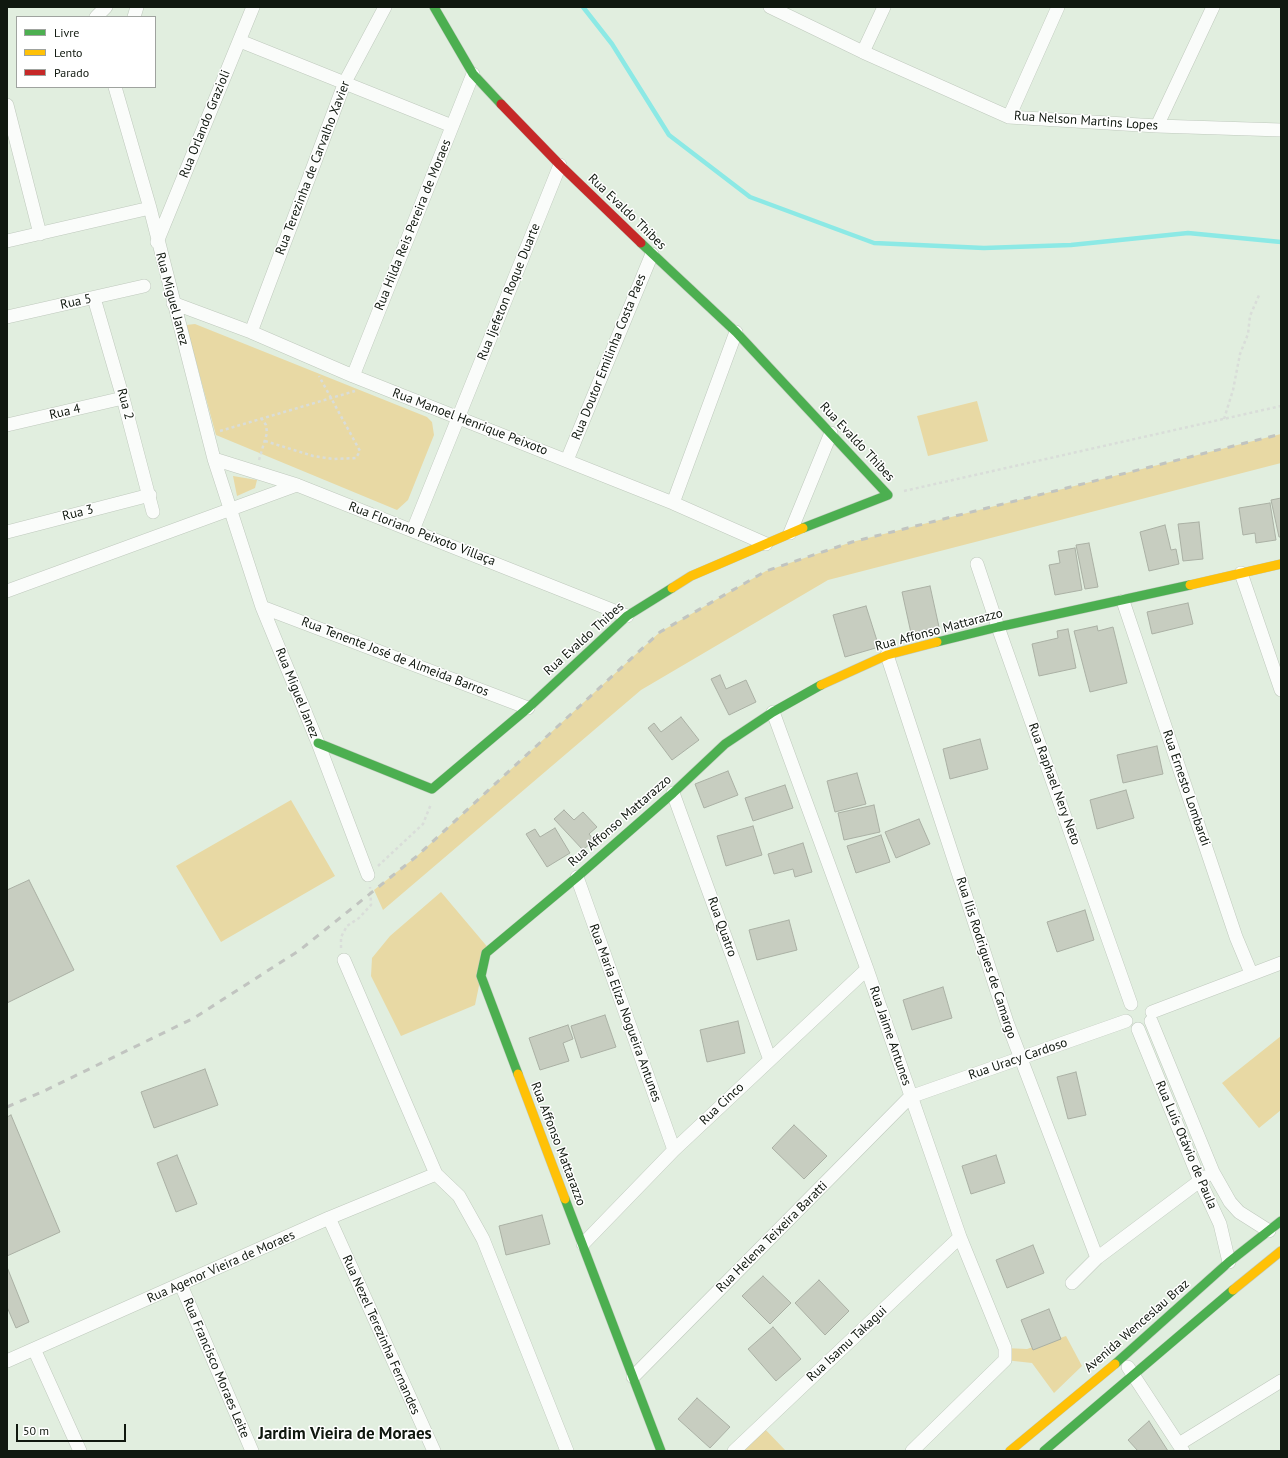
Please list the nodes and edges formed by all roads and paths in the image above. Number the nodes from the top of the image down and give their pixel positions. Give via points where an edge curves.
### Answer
1 (106, 7) edge
2 (253, 7) edge
3 (384, 7) edge
4 (434, 7) edge
5 (770, 7) edge
6 (884, 7) edge
7 (1058, 7) edge
8 (1213, 7) edge
9 (97, 16) edge
10 (240, 41) junction
11 (863, 52) junction
12 (473, 74) junction
13 (345, 82) junction
14 (118, 90) edge
15 (7, 105) edge
16 (1009, 117) junction
17 (452, 126) junction
18 (1156, 126) junction
19 (1281, 130) edge
20 (560, 165) junction
21 (150, 208) junction
22 (40, 234) junction
23 (7, 241) edge
24 (157, 242) junction
25 (652, 254) junction
26 (144, 286) dead end
27 (1260, 293) dead end
28 (94, 298) junction
29 (173, 303) junction
30 (7, 317) edge
31 (251, 332) junction
32 (736, 332) junction
33 (308, 357) junction
34 (353, 376) junction
35 (375, 385) junction
36 (123, 398) junction
37 (331, 398) junction
38 (1281, 406) edge
39 (458, 418) junction
40 (262, 419) junction
41 (1224, 419) junction
42 (7, 426) edge
43 (831, 432) junction
44 (208, 435) junction
45 (265, 441) junction
46 (214, 459) junction
47 (567, 460) junction
48 (255, 472) junction
49 (297, 486) junction
50 (150, 495) junction
51 (888, 495) junction
52 (673, 503) junction
53 (231, 510) junction
54 (153, 512) dead end
55 (413, 530) junction
56 (7, 532) edge
57 (790, 533) junction
58 (766, 544) junction
59 (978, 564) dead end
60 (1281, 564) edge
61 (1241, 573) junction
62 (7, 591) edge
63 (1123, 601) junction
64 (262, 607) junction
65 (627, 616) junction
66 (998, 627) junction
67 (887, 655) junction
68 (1281, 690) edge
69 (528, 708) junction
70 (773, 712) junction
71 (318, 743) junction
72 (434, 787) junction
73 (673, 793) junction
74 (368, 875) junction
75 (577, 877) junction
76 (344, 960) joint
77 (1281, 963) edge
78 (867, 969) junction
79 (1252, 974) junction
80 (1131, 1004) junction
81 (1151, 1017) junction
82 (1126, 1021) junction
83 (1138, 1029) junction
84 (1019, 1057) junction
85 (770, 1060) junction
86 (910, 1097) junction
87 (674, 1150) junction
88 (1212, 1172) junction
89 (436, 1174) junction
90 (1200, 1181) junction
91 (329, 1218) junction
92 (1281, 1220) edge
93 (1269, 1231) junction
94 (960, 1236) junction
95 (582, 1244) junction
96 (1281, 1251) edge
97 (1097, 1258) junction
98 (1228, 1262) junction
99 (1072, 1283) dead end
100 (181, 1285) junction
101 (34, 1349) junction
102 (1121, 1358) junction
103 (7, 1361) edge
104 (1134, 1373) junction
105 (633, 1377) junction
106 (1281, 1381) edge
107 (1181, 1448) edge
108 (80, 1451) edge
109 (252, 1451) edge
110 (434, 1451) edge
111 (567, 1451) edge
112 (661, 1451) edge
113 (734, 1451) edge
114 (912, 1451) edge
115 (1010, 1451) edge
116 (1044, 1451) edge

1 - 9 street
2 - 10 street, Rua Orlando Grazioli
3 - 13 street, Rua Terezinha de Carvalho Xavier
4 - 12 street, Rua Evaldo Thibes
5 - 11 street, Rua Nelson Martins Lopes
6 - 11 street
7 - 16 street
8 - 18 street
10 - 13 street
10 - 24 street, Rua Orlando Grazioli
11 - 16 street, Rua Nelson Martins Lopes
12 - 17 street, Rua Hilda Reis Pereira de Moraes
12 - 20 street, Rua Evaldo Thibes
13 - 17 street
13 - 31 street, Rua Terezinha de Carvalho Xavier
14 - 21 street, Rua Miguel Janez
15 - 22 street
16 - 18 street, Rua Nelson Martins Lopes
17 - 34 street, Rua Hilda Reis Pereira de Moraes
18 - 19 street, Rua Nelson Martins Lopes
20 - 25 street, Rua Evaldo Thibes
20 - 39 street, Rua Ijefeton Roque Duarte
21 - 22 street
21 - 24 street, Rua Miguel Janez
22 - 23 street
24 - 29 street, Rua Miguel Janez
25 - 32 street, Rua Evaldo Thibes
25 - 47 street, Rua Doutor Emilinha Costa Paes
26 - 28 street, Rua 5
27 - 41 path via 1250,316 1248,334 1240,354
28 - 30 street, Rua 5
28 - 36 street, Rua 2
29 - 31 street, Rua Manoel Henrique Peixoto
29 - 44 street, Rua Miguel Janez
31 - 33 street, Rua Manoel Henrique Peixoto
32 - 43 street, Rua Evaldo Thibes
32 - 52 street
33 - 34 street, Rua Manoel Henrique Peixoto
33 - 37 path
34 - 35 street, Rua Manoel Henrique Peixoto
35 - 37 path
35 - 39 street, Rua Manoel Henrique Peixoto
36 - 42 street, Rua 4
36 - 50 street, Rua 2
37 - 40 path
37 - 45 path via 360,451 356,458 333,459 313,456
38 - 41 path
39 - 47 street, Rua Manoel Henrique Peixoto
39 - 55 street, Rua Ijefeton Roque Duarte
40 - 44 path
40 - 45 path via 266,425
41 - 51 path
43 - 51 street, Rua Evaldo Thibes
43 - 57 street
44 - 46 street, Rua Miguel Janez
45 - 48 path
46 - 48 street, Rua Floriano Peixoto Villaça
46 - 53 street, Rua Miguel Janez
47 - 52 street, Rua Manoel Henrique Peixoto
48 - 49 street, Rua Floriano Peixoto Villaça
49 - 53 street
49 - 55 street, Rua Floriano Peixoto Villaça
50 - 54 street, Rua 2
50 - 56 street, Rua 3
51 - 57 street, Rua Evaldo Thibes
52 - 58 street, Rua Manoel Henrique Peixoto
53 - 62 street
53 - 64 street, Rua Miguel Janez
55 - 65 street, Rua Floriano Peixoto Villaça
57 - 58 street, Rua Evaldo Thibes
58 - 65 street, Rua Evaldo Thibes via 691,576
59 - 66 street, Rua Raphael Nery Neto
60 - 61 street, Rua Affonso Mattarazzo
61 - 63 street, Rua Affonso Mattarazzo
61 - 68 street
63 - 66 street, Rua Affonso Mattarazzo
63 - 79 street, Rua Ernesto Lombardi via 1236,937
64 - 69 street, Rua Tenente José de Almeida Barros
64 - 71 street, Rua Miguel Janez
65 - 69 street, Rua Evaldo Thibes
66 - 67 street, Rua Affonso Mattarazzo
66 - 80 street, Rua Raphael Nery Neto
67 - 70 street, Rua Affonso Mattarazzo via 831,679
67 - 84 street, Rua Ilis Rodrigues de Camargo
69 - 72 street, Rua Evaldo Thibes
70 - 73 street, Rua Affonso Mattarazzo via 725,744
70 - 78 street, Rua Jaime Antunes
71 - 72 street
71 - 74 street, Rua Miguel Janez
72 - 74 path via 434,798 423,824
73 - 75 street, Rua Affonso Mattarazzo
73 - 85 street, Rua Quatro
74 - 76 path via 371,905 347,926 341,937
75 - 87 street, Rua Maria Eliza Nogueira Antunes
75 - 95 street, Rua Affonso Mattarazzo via 486,953 481,976
76 - 89 street
77 - 79 street
78 - 85 street, Rua Cinco
78 - 86 street, Rua Jaime Antunes
79 - 81 street
80 - 81 street via 1141,1002 1150,1008
80 - 82 street via 1126,1012
81 - 83 street via 1148,1026
81 - 88 street, Rua Luís Otávio de Paula
82 - 83 street
82 - 84 street, Rua Uracy Cardoso
83 - 90 street, Rua Luís Otávio de Paula
84 - 86 street, Rua Uracy Cardoso
84 - 97 street, Rua Ilis Rodrigues de Camargo
85 - 87 street, Rua Cinco
86 - 94 street, Rua Jaime Antunes
86 - 105 street, Rua Helena Teixeira Baratti
87 - 95 street, Rua Cinco
88 - 90 street
88 - 93 street, Rua Luís Otávio de Paula via 1239,1212
89 - 91 street, Rua Agenor Vieira de Moraes
89 - 111 street via 459,1196 483,1239
90 - 97 street
90 - 98 street, Rua Luís Otávio de Paula via 1220,1224
91 - 100 street, Rua Agenor Vieira de Moraes
91 - 110 street, Rua Nezel Terezinha Fernandes
92 - 93 street, Avenida Wenceslau Braz
93 - 98 street, Avenida Wenceslau Braz
94 - 113 street, Rua Isamu Takagui
94 - 114 street, Rua Jaime Antunes via 1005,1348 1005,1360
95 - 105 street, Rua Affonso Mattarazzo
96 - 104 street
97 - 99 street
98 - 102 street, Avenida Wenceslau Braz
100 - 101 street, Rua Agenor Vieira de Moraes
100 - 109 street, Rua Francisco Moraes Leite
101 - 103 street, Rua Agenor Vieira de Moraes
101 - 108 street
102 - 104 street
102 - 115 street, Avenida Wenceslau Braz
104 - 107 street
104 - 116 street
105 - 112 street, Rua Affonso Mattarazzo
106 - 107 street

